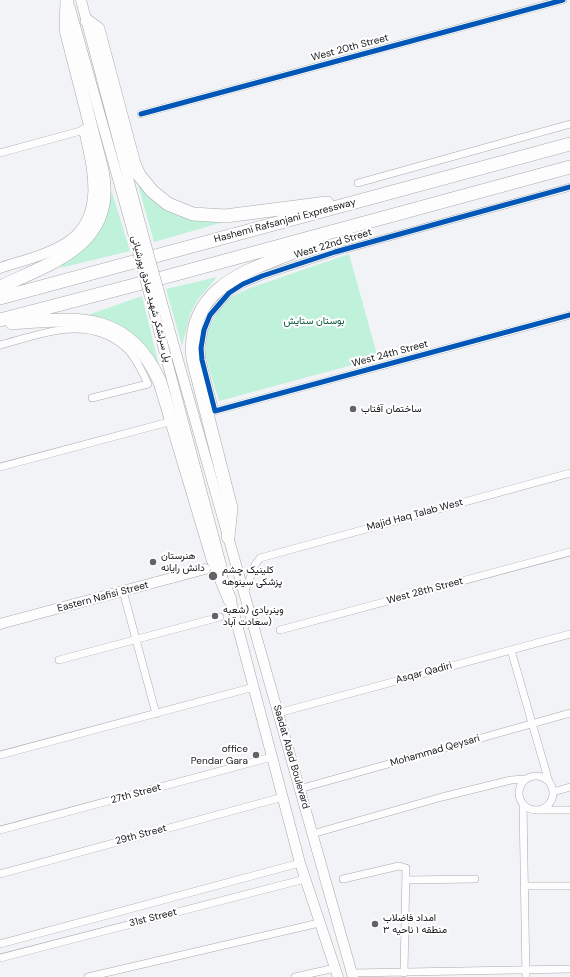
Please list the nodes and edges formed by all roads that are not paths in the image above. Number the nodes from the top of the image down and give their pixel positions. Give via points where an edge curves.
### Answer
1 (67, 0) edge
2 (81, 0) edge
3 (563, 0) edge
4 (87, 21) junction
5 (141, 114) dead end
6 (570, 124) edge
7 (84, 130) joint
8 (570, 144) edge
9 (0, 153) edge
10 (570, 167) edge
11 (358, 183) dead end
12 (570, 187) edge
13 (372, 198) junction
14 (352, 227) junction
15 (137, 228) junction
16 (0, 268) edge
17 (0, 287) edge
18 (0, 298) edge
19 (570, 315) edge
20 (0, 320) edge
21 (0, 324) edge
22 (167, 340) junction
23 (0, 345) edge
24 (92, 398) dead end
25 (215, 411) joint
26 (165, 422) dead end
27 (0, 467) edge
28 (570, 473) edge
29 (228, 537) junction
30 (570, 552) edge
31 (205, 570) dead end
32 (123, 591) junction
33 (244, 593) junction
34 (230, 600) junction
35 (220, 617) dead end
36 (0, 624) edge
37 (280, 630) dead end
38 (570, 634) edge
39 (136, 640) junction
40 (511, 650) junction
41 (59, 660) dead end
42 (254, 687) junction
43 (278, 713) junction
44 (570, 713) edge
45 (156, 714) junction
46 (532, 724) junction
47 (0, 755) edge
48 (272, 757) junction
49 (525, 779) junction
50 (549, 782) junction
51 (300, 788) junction
52 (570, 788) edge
53 (553, 792) junction
54 (283, 797) junction
55 (523, 805) junction
56 (541, 810) junction
57 (570, 810) edge
58 (0, 830) edge
59 (312, 834) junction
60 (300, 863) junction
61 (0, 874) edge
62 (305, 879) junction
63 (343, 879) dead end
64 (475, 879) dead end
65 (406, 880) junction
66 (524, 886) junction
67 (570, 886) edge
68 (334, 910) junction
69 (318, 919) junction
70 (92, 920) junction
71 (96, 933) junction
72 (0, 944) edge
73 (0, 958) edge
74 (570, 969) edge
75 (336, 972) edge
76 (404, 973) junction
77 (525, 974) edge
78 (352, 975) edge
79 (88, 977) edge
80 (295, 977) edge

1 - 15 main road, پل سرلشکر شهید صادق پورشیانی
1 - 17 highway via 66,30 102,170 102,204 95,225 86,240 74,250 60,260
2 - 4 main road
3 - 5 street, West 20th Street
4 - 13 highway via 98,29 131,154 139,175 152,191 168,204 193,214 225,216
4 - 15 main road, پل سرلشکر شهید صادق پورشیانی
6 - 11 street
7 - 9 street
7 - 16 main road via 93,168 94,187 89,213 83,225 68,242
8 - 13 highway, Hashemi Rafsanjani Expressway
10 - 14 highway
12 - 25 street, West 22nd Street via 335,252 262,276 228,293 210,314 201,348
13 - 18 highway, Hashemi Rafsanjani Expressway
14 - 20 highway
14 - 29 highway via 233,278 208,298 196,323 193,333 193,359 231,508
15 - 22 main road, پل سرلشکر شهید صادق پورشیانی, bridge
19 - 25 street, West 24th Street
21 - 34 highway via 68,320 97,322 123,335 141,351 160,382 212,559
22 - 29 main road, پل سرلشکر شهید صادق پورشیانی
22 - 34 main road, پل سرلشکر شهید صادق پورشیانی
23 - 24 street via 71,328 113,339 135,358 148,384
26 - 27 street
28 - 33 street, Majid Haq Talab West via 260,558
29 - 33 main road, Saadat Abad Boulevard
30 - 37 street, West 28th Street
31 - 32 main road, Eastern Nafisi Street
32 - 36 main road, Eastern Nafisi Street
32 - 39 street
33 - 43 main road, Saadat Abad Boulevard
34 - 42 main road, Saadat Abad Boulevard
35 - 39 street
38 - 40 street, Asqar Qadiri
39 - 41 street
39 - 45 street
40 - 43 street, Asqar Qadiri
40 - 46 street
42 - 45 street
42 - 48 main road, Saadat Abad Boulevard
43 - 51 main road, Saadat Abad Boulevard
44 - 46 street, Mohammad Qeysari
45 - 47 street
46 - 50 street
46 - 51 street, Mohammad Qeysari
48 - 54 main road, Saadat Abad Boulevard
48 - 58 street, 27th Street
49 - 50 street via 540,776
49 - 55 street via 521,782 518,792
49 - 59 street via 511,780
50 - 53 street
51 - 59 main road, Saadat Abad Boulevard
52 - 53 street
53 - 56 street via 550,803
54 - 60 main road, Saadat Abad Boulevard
54 - 61 street, 29th Street
55 - 56 street via 529,809
55 - 66 street
56 - 57 street
59 - 68 main road, Saadat Abad Boulevard
60 - 62 main road, Saadat Abad Boulevard
60 - 70 street, 31st Street
62 - 69 main road, Saadat Abad Boulevard
62 - 71 street, 31st Street
63 - 65 street via 399,866 406,868
64 - 65 street
65 - 76 street
66 - 67 street
66 - 77 street
68 - 69 main road
68 - 78 main road, Saadat Abad Boulevard
69 - 75 main road, Saadat Abad Boulevard
69 - 79 street
70 - 71 street
70 - 72 street, 31st Street
71 - 73 street, 31st Street
74 - 77 street
75 - 80 street
76 - 77 street
76 - 78 street

